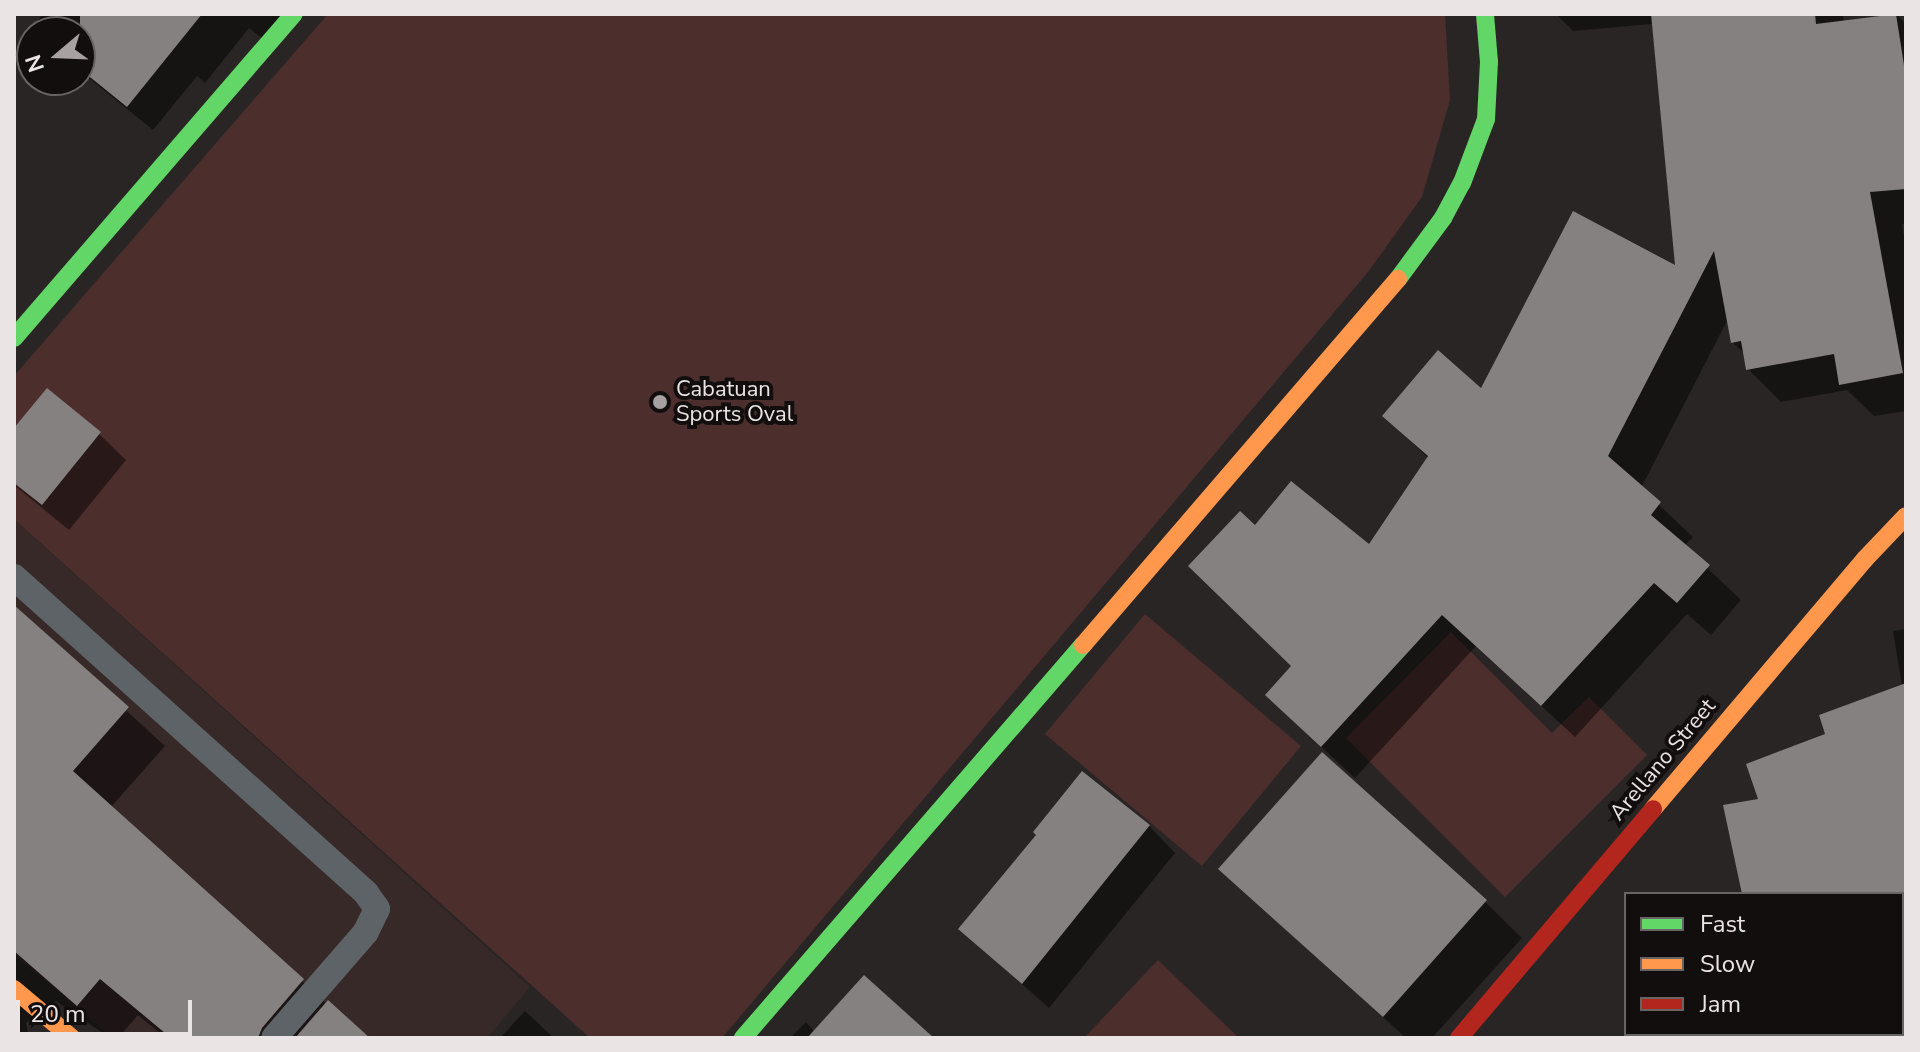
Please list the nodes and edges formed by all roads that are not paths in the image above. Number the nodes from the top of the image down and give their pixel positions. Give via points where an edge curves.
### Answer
1 (294, 14) edge
2 (1485, 14) edge
3 (14, 338) edge
4 (1906, 516) edge
5 (14, 577) edge
6 (14, 989) edge
7 (72, 1038) edge
8 (274, 1038) edge
9 (743, 1038) edge
10 (1459, 1038) edge

1 - 3 street
2 - 9 street via 1486,119 1443,218 1376,307
4 - 10 street, Arellano Street
5 - 8 lane via 366,893 377,909 366,932
6 - 7 street

